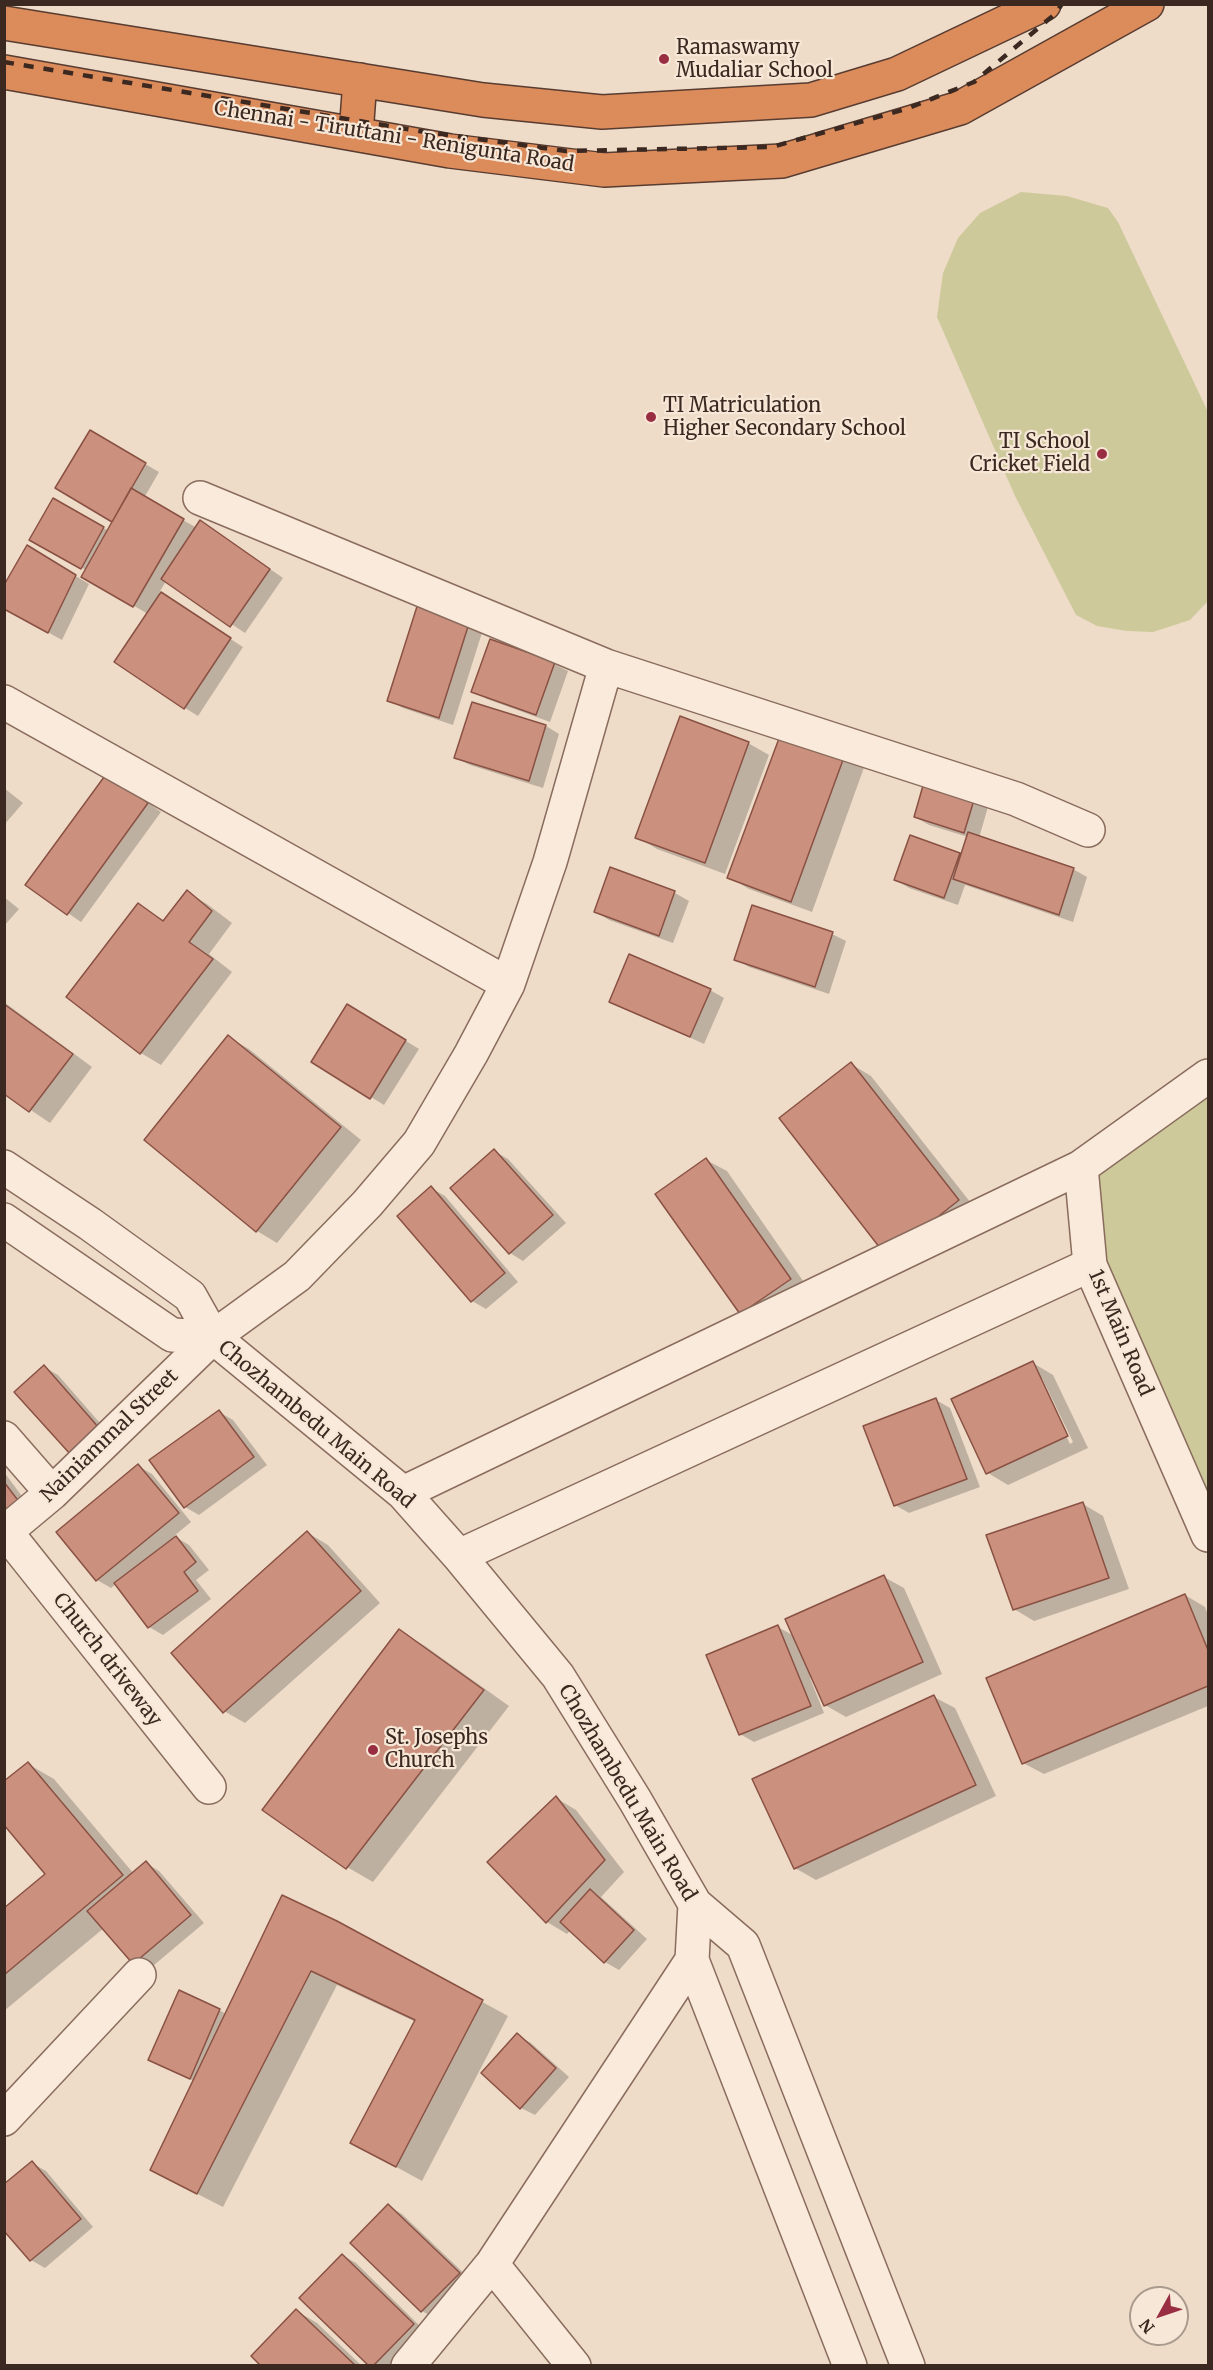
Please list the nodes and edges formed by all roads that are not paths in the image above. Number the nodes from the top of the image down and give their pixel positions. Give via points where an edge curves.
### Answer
1 (1044, 4) edge
2 (1147, 4) edge
3 (4, 23) edge
4 (4, 72) edge
5 (360, 80) junction
6 (356, 134) junction
7 (200, 498) dead end
8 (606, 666) junction
9 (4, 702) edge
10 (1088, 831) dead end
11 (508, 984) junction
12 (1209, 1076) edge
13 (4, 1167) edge
14 (1082, 1167) junction
15 (4, 1220) edge
16 (1090, 1265) junction
17 (213, 1337) junction
18 (4, 1438) edge
19 (52, 1493) junction
20 (403, 1493) junction
21 (1208, 1530) edge
22 (5, 1532) edge
23 (459, 1556) junction
24 (208, 1788) dead end
25 (695, 1904) junction
26 (692, 1960) junction
27 (139, 1975) dead end
28 (4, 2119) edge
29 (492, 2264) junction
30 (408, 2366) edge
31 (574, 2366) edge
32 (850, 2366) edge
33 (908, 2366) edge

1 - 5 highway via 897,74 811,100 602,112 483,100
2 - 6 highway, Chennai - Tiruttani - Renigunta Road via 960,108 782,161 604,170 450,151
3 - 5 highway
4 - 6 highway, Chennai - Tiruttani - Renigunta Road
5 - 6 highway
7 - 8 street
8 - 10 street via 1016,799
8 - 11 street, Nainiammal Street via 550,862
9 - 11 street
11 - 17 street, Nainiammal Street via 419,1143 297,1276
12 - 14 street
13 - 17 street, Chozhambedu Main Road via 190,1296
14 - 16 street, 1st Main Road
14 - 20 street
15 - 17 street, Chozhambedu Main Road via 172,1335
16 - 21 street, 1st Main Road
16 - 23 street
17 - 19 street, Nainiammal Street
17 - 20 street, Chozhambedu Main Road
18 - 19 street
19 - 22 street, Nainiammal Street
20 - 23 street, Chozhambedu Main Road
22 - 24 street, Church driveway
23 - 25 street, Chozhambedu Main Road via 558,1676
25 - 26 street, Chozhambedu Main Road
25 - 33 street via 743,1945
26 - 29 street
26 - 32 street, Chozhambedu Main Road
27 - 28 street
29 - 30 street
29 - 31 street

